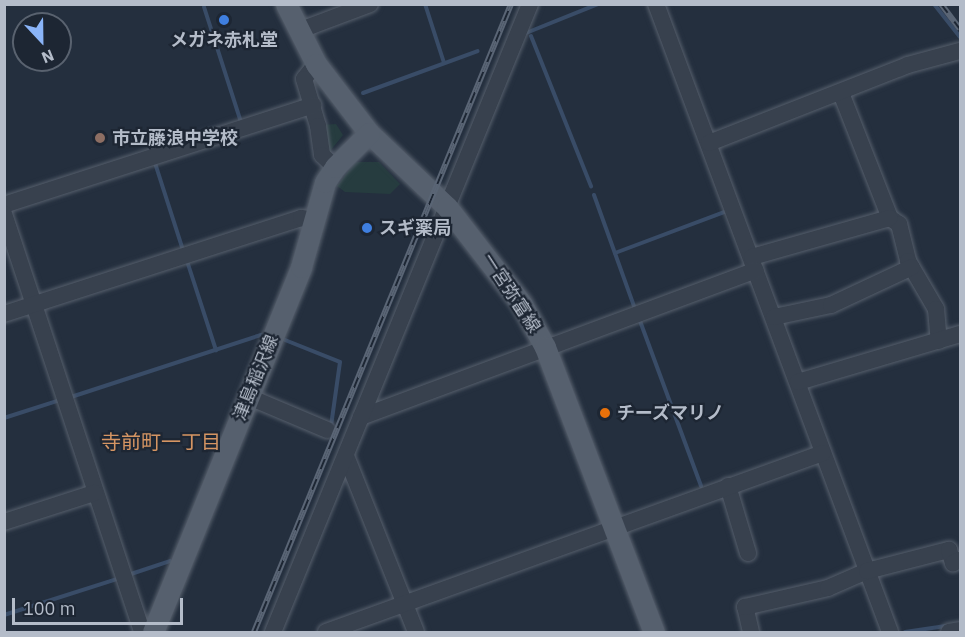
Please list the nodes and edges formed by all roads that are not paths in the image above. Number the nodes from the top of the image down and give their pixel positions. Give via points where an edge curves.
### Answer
1 (286, 4) edge
2 (370, 4) edge
3 (530, 4) edge
4 (656, 4) edge
5 (298, 31) junction
6 (960, 51) edge
7 (316, 64) junction
8 (842, 93) junction
9 (313, 105) junction
10 (369, 133) junction
11 (709, 144) junction
12 (335, 167) junction
13 (4, 205) edge
14 (447, 207) junction
15 (4, 214) edge
16 (890, 218) junction
17 (316, 220) junction
18 (9, 248) edge
19 (754, 263) junction
20 (912, 267) junction
21 (33, 305) junction
22 (4, 314) edge
23 (774, 317) junction
24 (960, 334) edge
25 (939, 341) junction
26 (545, 347) junction
27 (798, 382) junction
28 (249, 397) junction
29 (361, 417) junction
30 (327, 430) dead end
31 (824, 453) junction
32 (346, 456) junction
33 (728, 486) junction
34 (94, 493) junction
35 (4, 522) edge
36 (615, 528) junction
37 (748, 553) dead end
38 (960, 560) edge
39 (867, 571) junction
40 (405, 602) junction
41 (960, 630) edge
42 (142, 633) edge
43 (153, 633) edge
44 (273, 633) edge
45 (326, 633) edge
46 (416, 633) edge
47 (654, 633) edge
48 (751, 633) edge
49 (890, 633) edge
50 (949, 633) edge

1 - 5 main road, 一宮弥富線
2 - 5 street
3 - 14 street
4 - 11 street
5 - 7 main road, 一宮弥富線
6 - 8 street via 908,65
7 - 9 street via 304,74
7 - 10 main road, 一宮弥富線
8 - 11 street
8 - 16 street
9 - 12 street via 322,155
9 - 13 street
10 - 12 main road, 津島稲沢線
10 - 14 main road, 一宮弥富線
11 - 19 street
12 - 17 main road, 津島稲沢線 via 326,183
14 - 26 main road, 一宮弥富線 via 498,268
14 - 29 street
15 - 18 street
16 - 19 street
16 - 20 street via 899,224
17 - 21 street via 301,218
17 - 28 main road, 津島稲沢線
18 - 21 street
19 - 23 street
19 - 26 street
20 - 23 street via 831,305
20 - 25 street via 936,309
21 - 22 street
21 - 34 street
23 - 27 street
24 - 25 street
25 - 27 street
26 - 29 street
26 - 36 main road, 一宮弥富線
27 - 31 street
28 - 30 street
28 - 43 main road, 津島稲沢線
29 - 32 street
31 - 33 street
31 - 39 street
32 - 40 street
32 - 44 street
33 - 36 street
33 - 37 street
34 - 35 street
34 - 42 street
36 - 40 street
36 - 47 main road, 一宮弥富線
38 - 39 street via 953,563 949,550
39 - 48 street via 828,588 745,607
39 - 49 street
40 - 45 street
40 - 46 street
41 - 50 street

